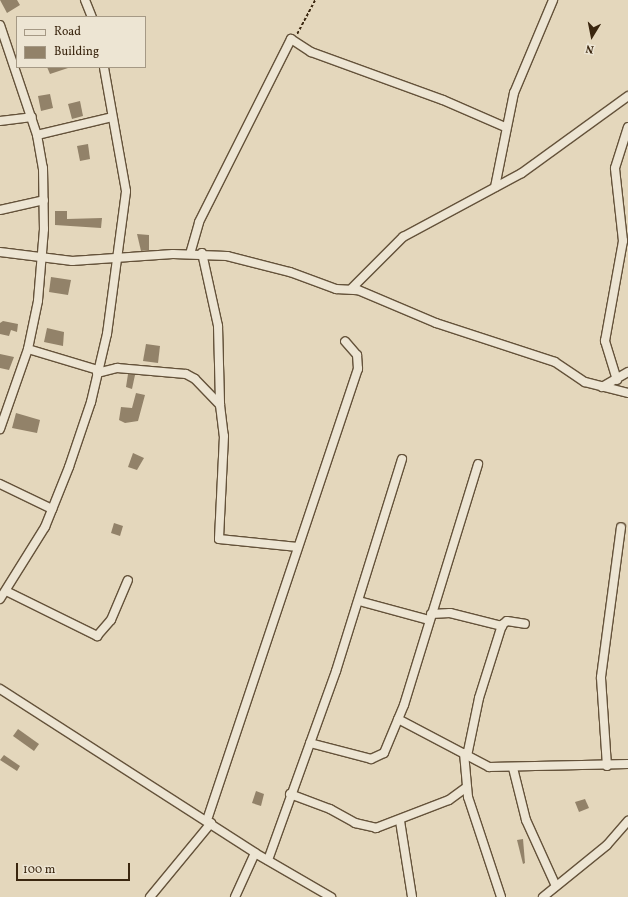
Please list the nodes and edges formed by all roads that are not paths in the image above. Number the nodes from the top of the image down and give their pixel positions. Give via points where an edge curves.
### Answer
1 (85, 0) edge
2 (553, 0) edge
3 (92, 16) edge
4 (0, 25) edge
5 (104, 68) edge
6 (628, 96) edge
7 (32, 117) junction
8 (112, 117) junction
9 (0, 121) edge
10 (505, 127) junction
11 (628, 127) edge
12 (37, 135) junction
13 (495, 187) junction
14 (44, 200) junction
15 (0, 210) edge
16 (0, 252) edge
17 (202, 253) junction
18 (190, 254) junction
19 (41, 259) junction
20 (119, 260) junction
21 (351, 289) junction
22 (345, 341) dead end
23 (28, 349) junction
24 (98, 371) junction
25 (628, 372) edge
26 (617, 380) junction
27 (602, 387) junction
28 (628, 393) edge
29 (220, 405) junction
30 (0, 429) edge
31 (402, 459) dead end
32 (478, 464) dead end
33 (0, 484) edge
34 (52, 509) junction
35 (621, 527) dead end
36 (298, 546) junction
37 (128, 580) dead end
38 (6, 591) junction
39 (0, 599) edge
40 (359, 601) junction
41 (430, 617) junction
42 (524, 624) dead end
43 (502, 626) junction
44 (0, 689) edge
45 (398, 719) junction
46 (310, 744) junction
47 (465, 755) junction
48 (628, 764) edge
49 (607, 766) junction
50 (513, 768) junction
51 (467, 787) junction
52 (290, 794) junction
53 (209, 821) junction
54 (400, 821) junction
55 (628, 821) edge
56 (255, 853) junction
57 (268, 860) junction
58 (556, 886) junction
59 (322, 895) edge
60 (150, 897) edge
61 (235, 897) edge
62 (331, 897) edge
63 (412, 897) edge
64 (501, 897) edge
65 (542, 897) edge

1 - 3 street
2 - 10 street via 514,93
4 - 7 street
5 - 8 street
6 - 13 street via 522,173
7 - 9 street
7 - 12 street
8 - 12 street
8 - 20 street via 126,191
10 - 13 street
10 - 18 street via 443,100 311,52 294,39 287,46 199,222
11 - 26 street via 615,168 623,241 605,341
12 - 14 street
13 - 21 street via 403,237
14 - 15 street
14 - 19 street
16 - 19 street
17 - 18 street
17 - 21 street via 290,272 336,289
17 - 29 street via 218,326
18 - 20 street
19 - 20 street
19 - 23 street via 38,301
20 - 24 street
21 - 27 street via 436,323 523,350
22 - 36 street via 357,355 358,369
23 - 24 street
23 - 30 street
24 - 29 street via 117,368 190,376
24 - 34 street via 89,409
25 - 26 street
26 - 27 street
27 - 28 street
29 - 36 street via 224,436 218,539
31 - 40 street
32 - 41 street
33 - 34 street
34 - 38 street
35 - 49 street via 601,677
36 - 53 street
37 - 38 street via 111,620 97,636
38 - 39 street
40 - 41 street
40 - 46 street
41 - 43 street via 450,613
41 - 45 street
42 - 43 street via 507,622
43 - 47 street via 478,698
44 - 53 street
45 - 46 street via 384,754 376,759
45 - 47 street
46 - 52 street
47 - 50 street via 489,767
47 - 51 street
48 - 49 street
49 - 50 street
50 - 58 street via 526,820
51 - 54 street via 449,800
51 - 64 street
52 - 54 street via 368,828
52 - 57 street
53 - 56 street
53 - 60 street
54 - 63 street
55 - 58 street via 607,845
56 - 57 street
56 - 61 street
57 - 59 street
58 - 65 street
59 - 62 street

